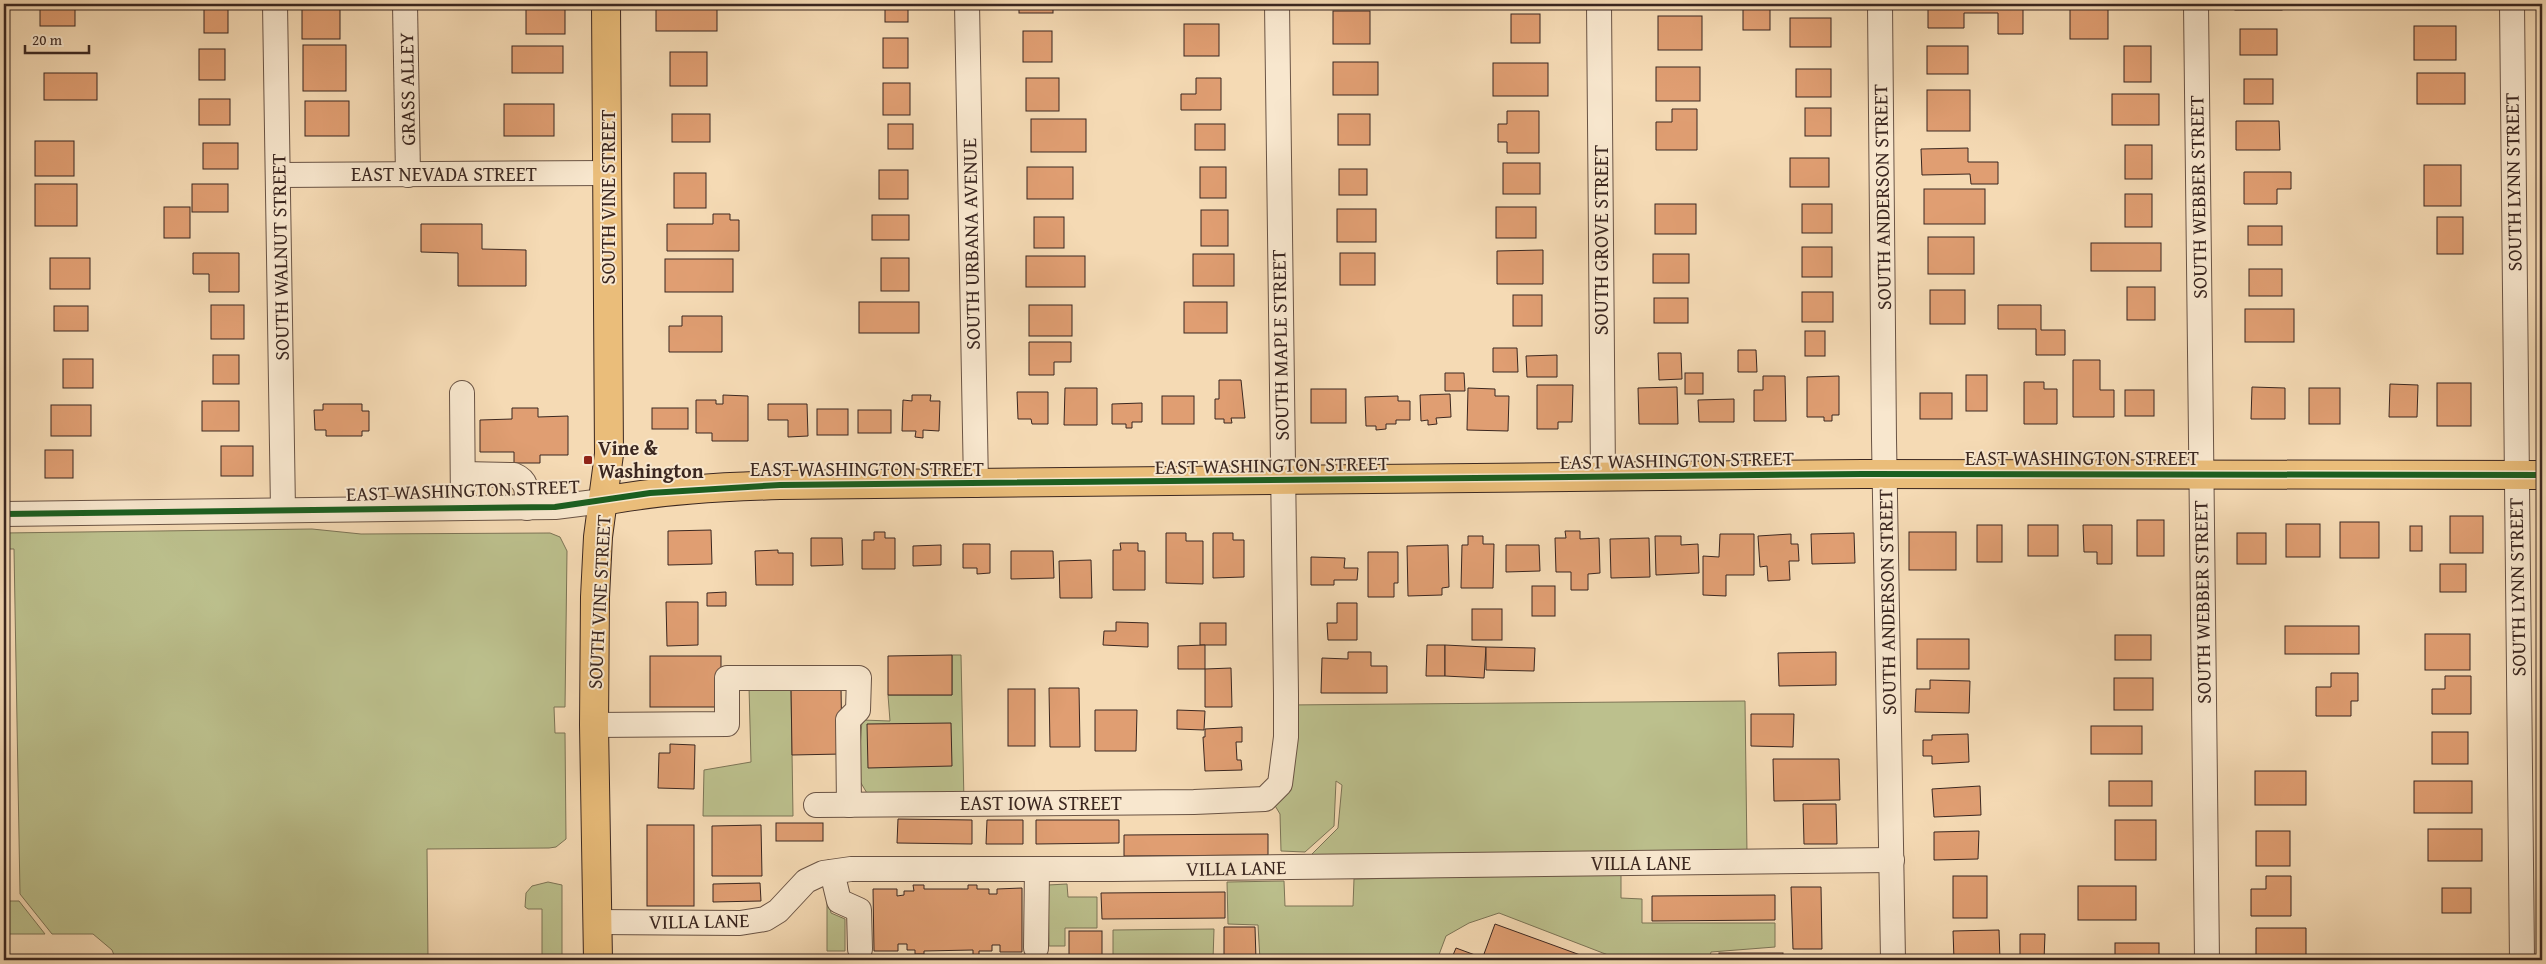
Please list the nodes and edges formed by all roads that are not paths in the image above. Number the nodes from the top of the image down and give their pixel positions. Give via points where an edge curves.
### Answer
1 (275, 4) edge
2 (405, 4) edge
3 (606, 4) edge
4 (966, 4) edge
5 (1277, 4) edge
6 (1598, 4) edge
7 (1880, 4) edge
8 (2196, 4) edge
9 (2512, 4) edge
10 (608, 173) junction
11 (280, 175) junction
12 (408, 175) junction
13 (462, 393) dead end
14 (463, 474) junction
15 (1885, 474) junction
16 (2201, 475) junction
17 (2529, 475) edge
18 (1603, 477) junction
19 (1282, 481) junction
20 (976, 485) junction
21 (603, 501) junction
22 (463, 508) junction
23 (528, 508) junction
24 (283, 510) junction
25 (4, 514) edge
26 (594, 725) junction
27 (1265, 799) joint
28 (816, 805) dead end
29 (849, 805) junction
30 (1892, 860) junction
31 (1037, 869) junction
32 (832, 872) junction
33 (597, 922) junction
34 (860, 948) dead end
35 (1036, 948) dead end
36 (598, 960) edge
37 (1893, 960) edge
38 (2207, 960) edge
39 (2522, 960) edge

1 - 11 street, SOUTH WALNUT STREET
2 - 12 street, GRASS ALLEY
3 - 10 main road, SOUTH VINE STREET
4 - 20 street, SOUTH URBANA AVENUE
5 - 19 street, SOUTH MAPLE STREET
6 - 18 street, SOUTH GROVE STREET
7 - 15 street, SOUTH ANDERSON STREET
8 - 16 street, SOUTH WEBBER STREET
9 - 17 street, SOUTH LYNN STREET
10 - 12 street, EAST NEVADA STREET
10 - 21 main road, SOUTH VINE STREET via 609,454
11 - 12 street, EAST NEVADA STREET
11 - 24 street, SOUTH WALNUT STREET
13 - 14 street
14 - 22 street
14 - 23 street via 502,474 521,478 527,486
15 - 16 main road, EAST WASHINGTON STREET
15 - 18 main road, EAST WASHINGTON STREET
15 - 30 street, SOUTH ANDERSON STREET
16 - 17 main road, EAST WASHINGTON STREET
16 - 38 street, SOUTH WEBBER STREET
17 - 39 street, SOUTH LYNN STREET
18 - 19 main road, EAST WASHINGTON STREET
19 - 20 main road, EAST WASHINGTON STREET
19 - 27 street, SOUTH MAPLE STREET via 1286,737 1280,784
20 - 21 main road, EAST WASHINGTON STREET via 705,488
21 - 23 street, EAST WASHINGTON STREET via 566,507
21 - 26 main road, SOUTH VINE STREET via 595,597
22 - 23 street, EAST WASHINGTON STREET
22 - 24 street, EAST WASHINGTON STREET
24 - 25 street, EAST WASHINGTON STREET
26 - 29 street via 727,724 727,678 859,678 858,710 848,720
26 - 33 main road, SOUTH VINE STREET
27 - 29 street, EAST IOWA STREET
28 - 29 street, EAST IOWA STREET
30 - 31 street, VILLA LANE
30 - 37 street, SOUTH ANDERSON STREET
31 - 32 street, VILLA LANE via 850,869
31 - 35 street
32 - 33 street, VILLA LANE via 806,881 778,911 765,919 740,922
32 - 34 street via 839,901 859,910
33 - 36 main road, SOUTH VINE STREET

